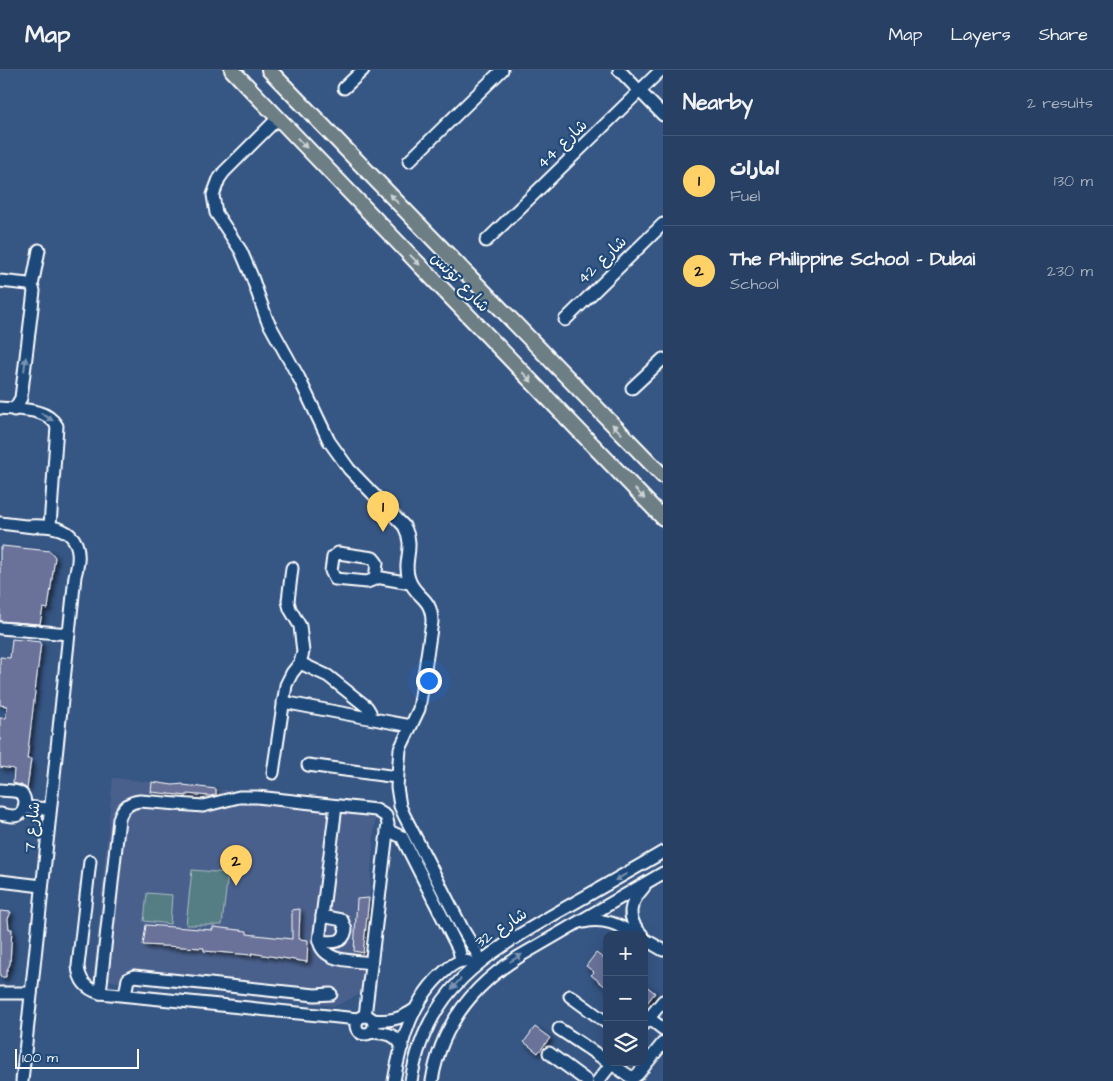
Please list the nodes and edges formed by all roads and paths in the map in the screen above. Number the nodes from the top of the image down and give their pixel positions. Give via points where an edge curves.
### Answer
1 (232, 70) edge
2 (269, 70) edge
3 (363, 70) edge
4 (502, 70) edge
5 (619, 70) edge
6 (661, 70) edge
7 (344, 88) dead end
8 (640, 91) junction
9 (663, 115) edge
10 (278, 118) junction
11 (409, 161) dead end
12 (663, 224) edge
13 (486, 241) dead end
14 (39, 250) dead end
15 (0, 280) edge
16 (32, 286) junction
17 (565, 320) dead end
18 (663, 358) edge
19 (632, 388) dead end
20 (0, 408) edge
21 (14, 410) junction
22 (663, 476) edge
23 (663, 518) edge
24 (0, 523) edge
25 (28, 526) junction
26 (50, 526) junction
27 (292, 568) dead end
28 (75, 576) junction
29 (376, 576) dead end
30 (410, 583) junction
31 (0, 628) edge
32 (69, 634) junction
33 (300, 663) junction
34 (282, 702) junction
35 (371, 718) junction
36 (411, 726) junction
37 (308, 765) dead end
38 (273, 773) dead end
39 (397, 777) junction
40 (0, 790) edge
41 (336, 806) junction
42 (24, 807) junction
43 (50, 809) junction
44 (0, 814) edge
45 (387, 830) junction
46 (663, 852) edge
47 (90, 861) dead end
48 (663, 873) edge
49 (649, 881) junction
50 (0, 882) edge
51 (42, 886) junction
52 (322, 916) junction
53 (571, 927) junction
54 (629, 931) edge
55 (649, 939) edge
56 (319, 941) junction
57 (663, 950) edge
58 (461, 960) junction
59 (371, 963) junction
60 (478, 963) junction
61 (0, 992) edge
62 (31, 993) junction
63 (100, 993) junction
64 (303, 994) junction
65 (331, 994) dead end
66 (125, 995) junction
67 (570, 996) dead end
68 (663, 1001) edge
69 (414, 1010) junction
70 (301, 1014) junction
71 (365, 1018) junction
72 (648, 1020) edge
73 (604, 1021) edge
74 (648, 1022) edge
75 (559, 1029) dead end
76 (663, 1029) edge
77 (371, 1032) junction
78 (663, 1042) edge
79 (402, 1047) junction
80 (549, 1053) dead end
81 (603, 1057) edge
82 (648, 1061) edge
83 (607, 1066) edge
84 (615, 1066) edge
85 (644, 1066) edge
86 (22, 1081) edge
87 (394, 1081) edge
88 (412, 1081) edge
89 (432, 1081) edge
90 (586, 1081) edge
91 (598, 1081) edge

1 - 10 main road, شارع تونس
22 -> 2 main road, شارع تونس
3 - 7 street
4 - 11 street
5 - 8 street
6 - 8 street, شارع 44
8 - 9 street
8 - 13 street, شارع 44
10 -> 23 main road, شارع تونس
10 - 30 street via 219,179 214,195 216,213 241,251 267,320 329,441 349,469 407,532
12 - 17 street, شارع 42
14 - 16 street
15 - 16 street
21 -> 16 street via 21,398 34,294
18 - 19 street
20 - 21 street
21 -> 26 street via 41,413 57,426
24 - 25 street
25 - 26 street
25 - 28 street via 48,530 63,538 71,551
26 - 28 street via 66,532 76,543 79,558
27 - 33 street via 288,601 300,626 303,652
28 - 32 street, شارع 7
29 - 30 street
30 - 36 street via 428,603 432,616 418,709
31 - 32 street
32 - 43 street, شارع 7
33 - 34 street via 288,681
33 - 35 street via 332,678 367,707
34 - 35 street
34 - 38 street
35 - 36 street
36 - 39 street via 400,749
37 - 39 street
39 - 60 street via 404,815
40 - 42 street via 20,792 25,799
41 - 45 street via 380,811 388,820
41 - 52 street
41 - 63 street via 248,797 203,806 140,801 126,806 118,819
42 - 43 street
42 - 44 street via 18,815
43 - 51 street, شارع 7
45 - 58 street via 402,837 459,950
45 - 59 street
46 -> 60 street, شارع 32 via 517,936
47 - 63 street via 78,972 83,984
48 - 49 street, شارع 32
49 - 53 street, شارع 32
49 - 55 street via 631,906 632,922
50 - 51 street
51 - 62 street, شارع 7
52 - 56 street
52 - 56 street via 342,920 346,930 338,942
53 - 54 street via 604,920
89 -> 53 street, شارع 32 via 448,1031 471,996 502,967
55 - 57 street
56 - 59 street via 323,951 332,957
58 - 60 street
58 - 69 street via 435,980
59 - 71 street
60 -> 88 street, شارع 32 via 454,986 432,1018 417,1054
61 - 62 street
62 - 86 street, شارع 7
63 - 66 street
64 - 65 street
64 - 66 street via 134,976 128,979
64 - 70 street
66 - 70 street
67 - 73 street
68 - 72 street
69 - 71 street via 390,1021
69 - 79 street
70 - 71 street
71 - 77 street via 374,1026
71 - 77 street via 356,1026 359,1032
74 - 76 street
75 - 81 street
77 - 79 street via 391,1034
78 - 82 street
79 - 87 street
80 - 90 street
83 - 91 street
84 - 85 street via 629,1076 636,1076

